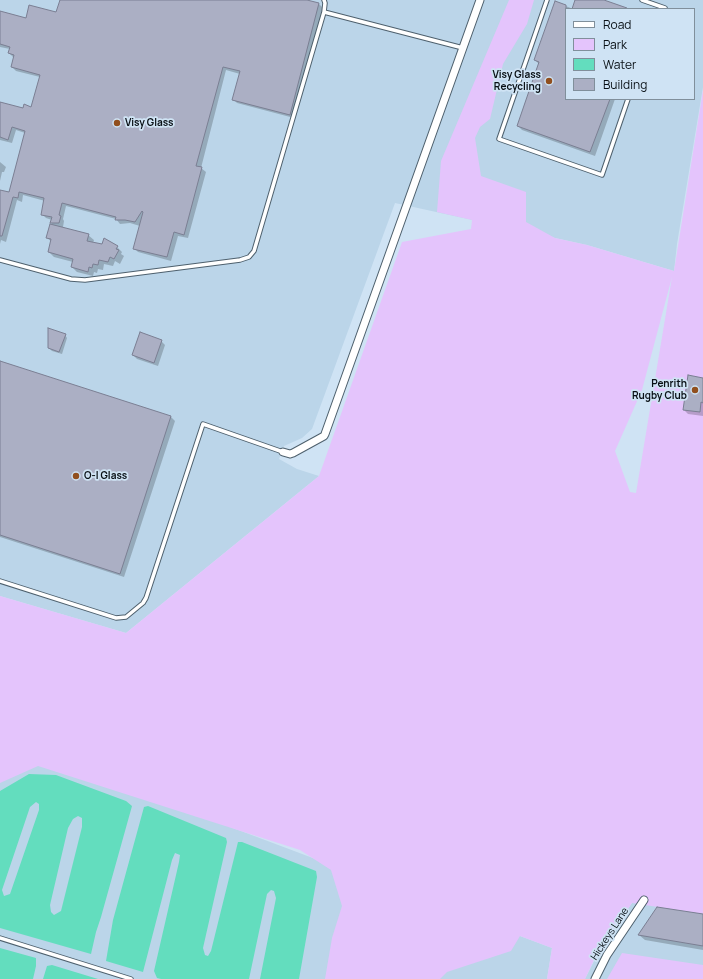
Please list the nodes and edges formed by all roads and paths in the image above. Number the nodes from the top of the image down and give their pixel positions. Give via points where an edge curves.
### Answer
1 (324, 0) edge
2 (480, 0) edge
3 (547, 0) edge
4 (642, 0) edge
5 (664, 8) dead end
6 (324, 12) junction
7 (463, 48) junction
8 (628, 100) edge
9 (0, 260) edge
10 (283, 452) joint
11 (0, 581) edge
12 (644, 900) dead end
13 (0, 938) edge
14 (132, 979) edge
15 (595, 979) edge

1 - 6 lane
2 - 7 street
3 - 8 lane via 499,139 602,175
4 - 5 lane
6 - 7 lane
6 - 9 lane via 254,251 249,257 85,280 71,279
7 - 10 street via 325,434 293,453
10 - 11 lane via 203,424 146,598 126,617 116,618
12 - 15 street, Hickeys Lane via 607,955
13 - 14 lane

